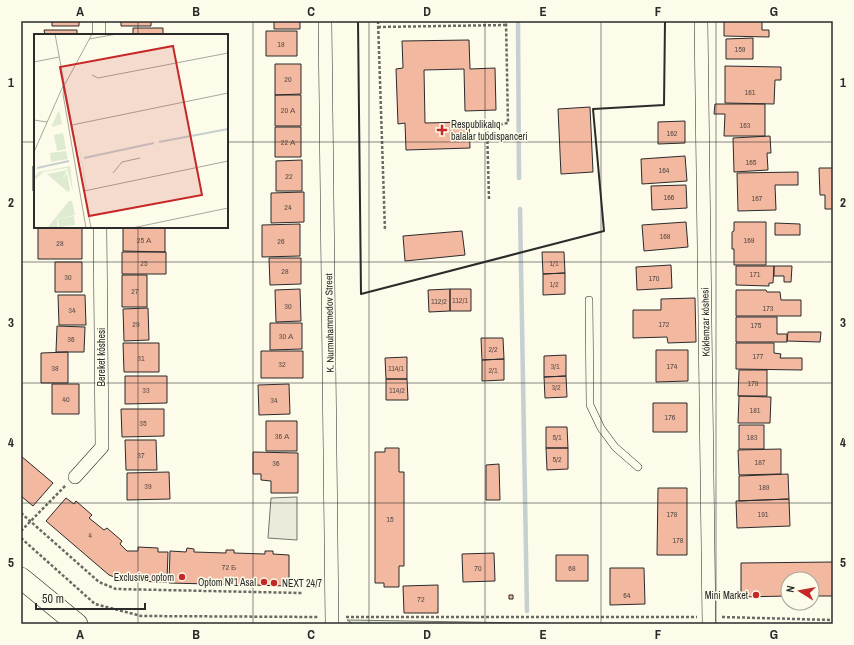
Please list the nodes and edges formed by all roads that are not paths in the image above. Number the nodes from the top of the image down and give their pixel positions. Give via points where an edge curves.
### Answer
1 (99, 21) edge
2 (326, 21) edge
3 (701, 21) edge
4 (99, 34) edge
5 (100, 228) edge
6 (589, 300) dead end
7 (638, 467) dead end
8 (75, 477) road end
9 (21, 578) edge
10 (709, 620) edge
11 (332, 621) edge
12 (77, 624) edge

1 - 4 street
2 - 11 street, K. Nurmuhammedov Street
3 - 10 street, Kóklemzar kóshesi
5 - 8 street, Bereket kóshesi via 102,447
6 - 7 lane via 590,405 601,428 615,447
9 - 12 main road

